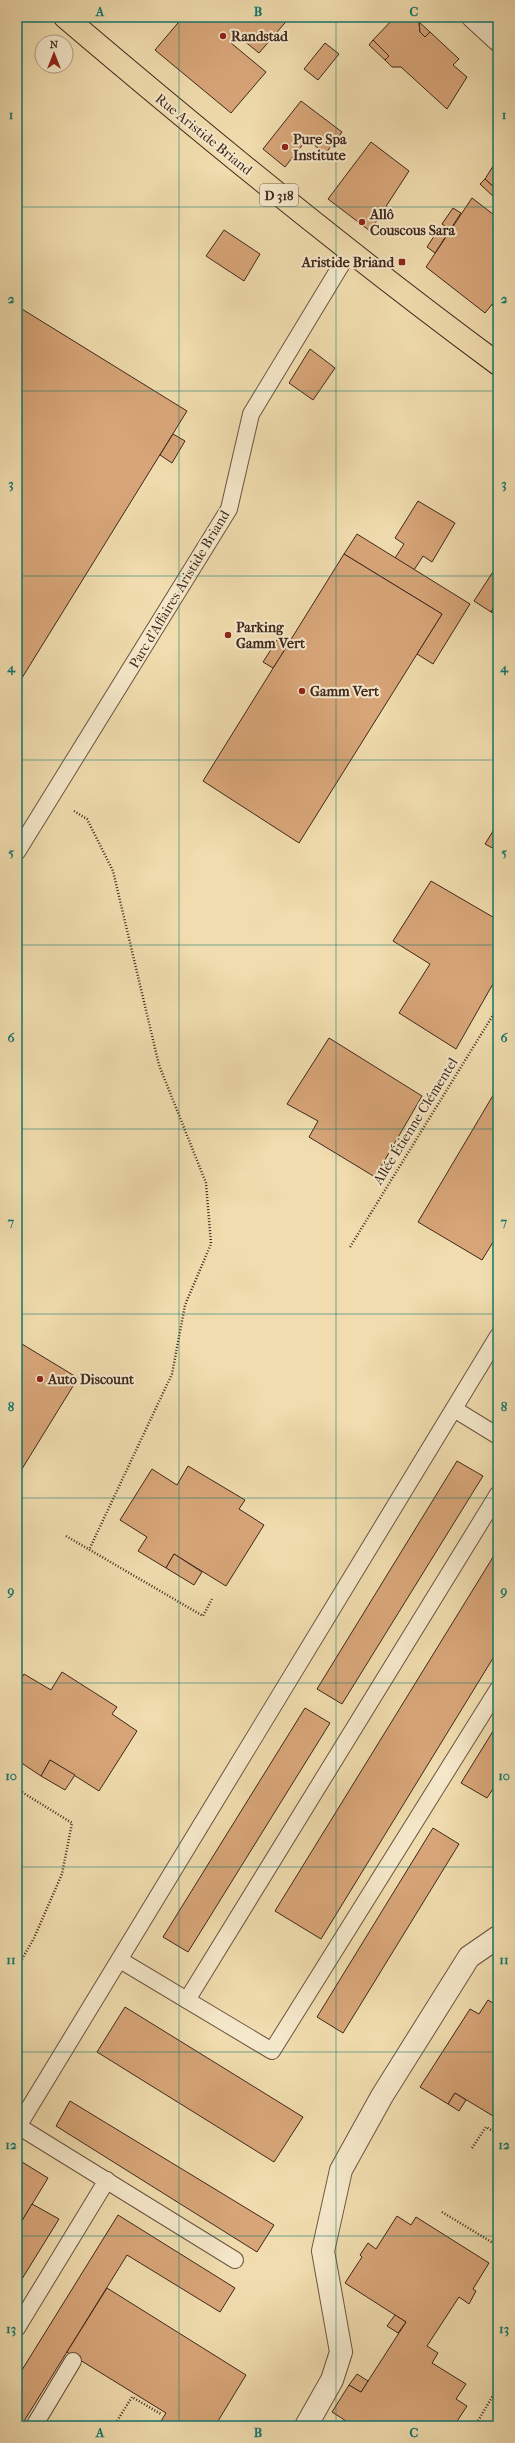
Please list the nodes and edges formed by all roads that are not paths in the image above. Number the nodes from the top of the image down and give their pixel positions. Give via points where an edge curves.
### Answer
1 (66, 17) edge
2 (473, 17) edge
3 (498, 40) edge
4 (349, 252) junction
5 (498, 364) edge
6 (17, 852) edge
7 (498, 1336) edge
8 (454, 1409) junction
9 (498, 1436) edge
10 (498, 1494) edge
11 (498, 1689) edge
12 (498, 1936) edge
13 (120, 1960) junction
14 (187, 2000) junction
15 (18, 2127) edge
16 (107, 2180) junction
17 (235, 2260) dead end
18 (17, 2328) edge
19 (73, 2361) dead end
20 (34, 2426) edge
21 (306, 2426) edge

1 - 4 main road, Rue Aristide Briand / D 318 via 159,97
2 - 3 street
4 - 5 main road, Rue Aristide Briand / D 318
4 - 6 lane, Parc d'Affaires Aristide Briand via 251,414 229,509
7 - 8 lane
8 - 9 lane
8 - 13 lane
10 - 14 lane
11 - 14 lane via 272,2051
12 - 21 street via 469,1957 382,2096 341,2170 323,2251 342,2352 332,2380
13 - 14 lane
13 - 15 lane
15 - 16 lane
16 - 17 lane
16 - 18 lane
19 - 20 lane

